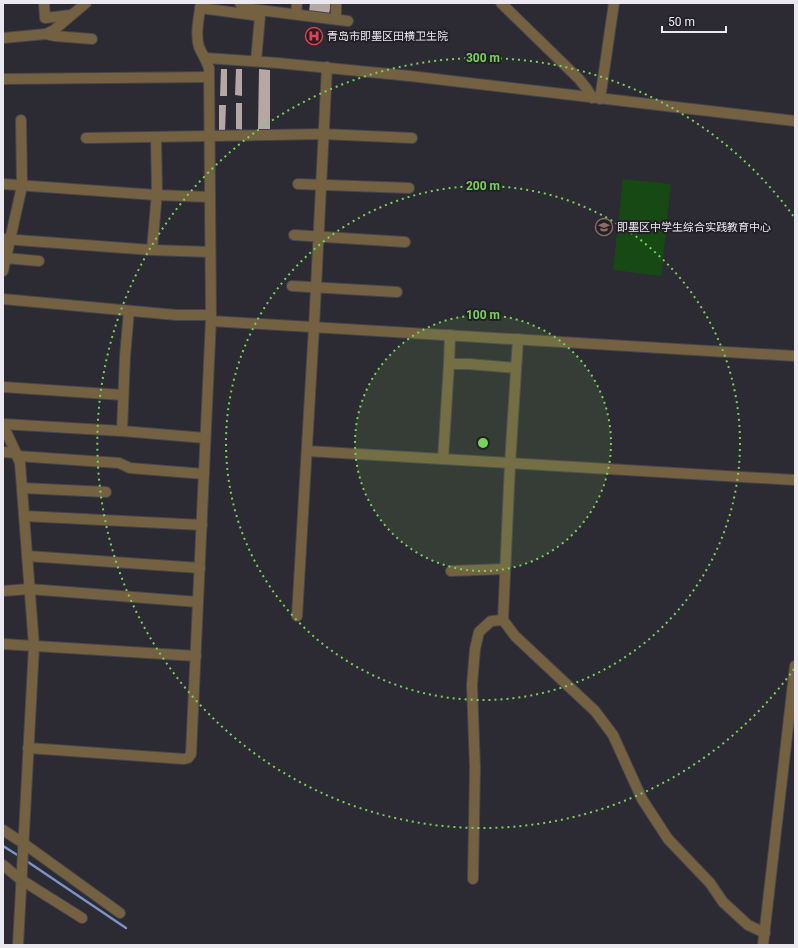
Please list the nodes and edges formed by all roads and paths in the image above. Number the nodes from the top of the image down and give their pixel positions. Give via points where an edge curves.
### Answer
1 (44, 3) edge
2 (86, 3) edge
3 (240, 3) edge
4 (297, 3) edge
5 (336, 3) edge
6 (501, 3) edge
7 (614, 3) edge
8 (200, 5) edge
9 (296, 14) junction
10 (70, 15) junction
11 (336, 19) junction
12 (348, 21) dead end
13 (46, 34) junction
14 (3, 38) edge
15 (92, 39) dead end
16 (206, 58) junction
17 (256, 61) junction
18 (327, 67) junction
19 (209, 77) junction
20 (3, 79) edge
21 (596, 98) junction
22 (21, 120) dead end
23 (795, 121) edge
24 (323, 134) junction
25 (209, 136) junction
26 (156, 137) junction
27 (86, 138) dead end
28 (412, 138) dead end
29 (7, 184) edge
30 (298, 184) dead end
31 (320, 185) junction
32 (22, 186) junction
33 (409, 188) dead end
34 (156, 195) junction
35 (210, 197) junction
36 (294, 235) dead end
37 (318, 237) junction
38 (6, 239) edge
39 (405, 242) dead end
40 (152, 250) junction
41 (210, 252) junction
42 (5, 258) junction
43 (39, 261) dead end
44 (3, 271) edge
45 (292, 286) dead end
46 (316, 288) junction
47 (397, 292) dead end
48 (3, 299) edge
49 (129, 311) junction
50 (211, 318) junction
51 (314, 327) junction
52 (450, 335) junction
53 (518, 339) junction
54 (795, 356) edge
55 (449, 364) junction
56 (516, 368) junction
57 (3, 387) edge
58 (123, 395) junction
59 (3, 424) edge
60 (122, 431) junction
61 (206, 438) junction
62 (307, 451) junction
63 (3, 452) edge
64 (17, 454) junction
65 (443, 460) junction
66 (510, 464) junction
67 (204, 474) junction
68 (795, 480) edge
69 (22, 488) junction
70 (106, 492) dead end
71 (24, 516) junction
72 (202, 525) junction
73 (27, 556) junction
74 (200, 568) junction
75 (506, 569) junction
76 (451, 571) dead end
77 (29, 589) junction
78 (3, 591) edge
79 (198, 602) junction
80 (297, 616) dead end
81 (503, 620) junction
82 (3, 644) edge
83 (34, 646) junction
84 (196, 656) junction
85 (795, 666) edge
86 (792, 719) edge
87 (28, 748) junction
88 (3, 830) edge
89 (22, 844) junction
90 (3, 865) edge
91 (21, 876) junction
92 (473, 879) dead end
93 (120, 914) dead end
94 (82, 918) dead end
95 (764, 933) junction
96 (18, 945) edge
97 (763, 945) edge

1 - 10 street via 45,18
2 - 10 street
3 - 9 street via 243,8
4 - 9 street
5 - 11 street
6 - 21 street
7 - 21 street
8 - 16 street via 197,39
8 - 17 street via 260,16
9 - 11 street
10 - 13 street
11 - 12 street
13 - 14 street
13 - 15 street
16 - 17 street
16 - 19 street
17 - 18 street
18 - 21 street
18 - 24 street
19 - 20 street
19 - 25 street
21 - 23 street
22 - 32 street
24 - 25 street
24 - 28 street
24 - 31 street
25 - 26 street
25 - 35 street
26 - 27 street
26 - 34 street
29 - 32 street
30 - 31 street
31 - 33 street
31 - 37 street
32 - 34 street
32 - 38 street
34 - 35 street
34 - 40 street
35 - 41 street
36 - 37 street
37 - 39 street
37 - 46 street
38 - 40 street
38 - 42 street
40 - 41 street
41 - 50 street
42 - 43 street
42 - 44 street
45 - 46 street
46 - 47 street
46 - 51 street
48 - 49 street
49 - 50 street
49 - 58 street
50 - 51 street
50 - 61 street
51 - 52 street
51 - 62 street
52 - 53 street
52 - 55 street
53 - 54 street
53 - 56 street
55 - 56 street
55 - 65 street
56 - 66 street
57 - 58 street
58 - 60 street
59 - 60 street
59 - 64 street
60 - 61 street
61 - 67 street
62 - 65 street
62 - 80 street
63 - 64 street
64 - 67 street
64 - 69 street
65 - 66 street
66 - 68 street
66 - 75 street
67 - 72 street
69 - 70 street
69 - 71 street
71 - 72 street
71 - 73 street
72 - 74 street
73 - 74 street
73 - 77 street
74 - 79 street
75 - 76 street
75 - 81 street
77 - 78 street
77 - 79 street
77 - 83 street
79 - 84 street
81 - 92 street via 491,621 478,632 475,649 472,685 475,768
81 - 95 street via 515,636 595,712 609,729 642,799 668,839 710,883 723,902 748,926
82 - 83 street
83 - 84 street
83 - 87 street
84 - 87 street via 191,754 188,758
85 - 86 street
86 - 95 street
87 - 89 street
88 - 89 street
89 - 91 street
89 - 93 street
90 - 91 street
91 - 94 street
91 - 96 street
95 - 97 street

